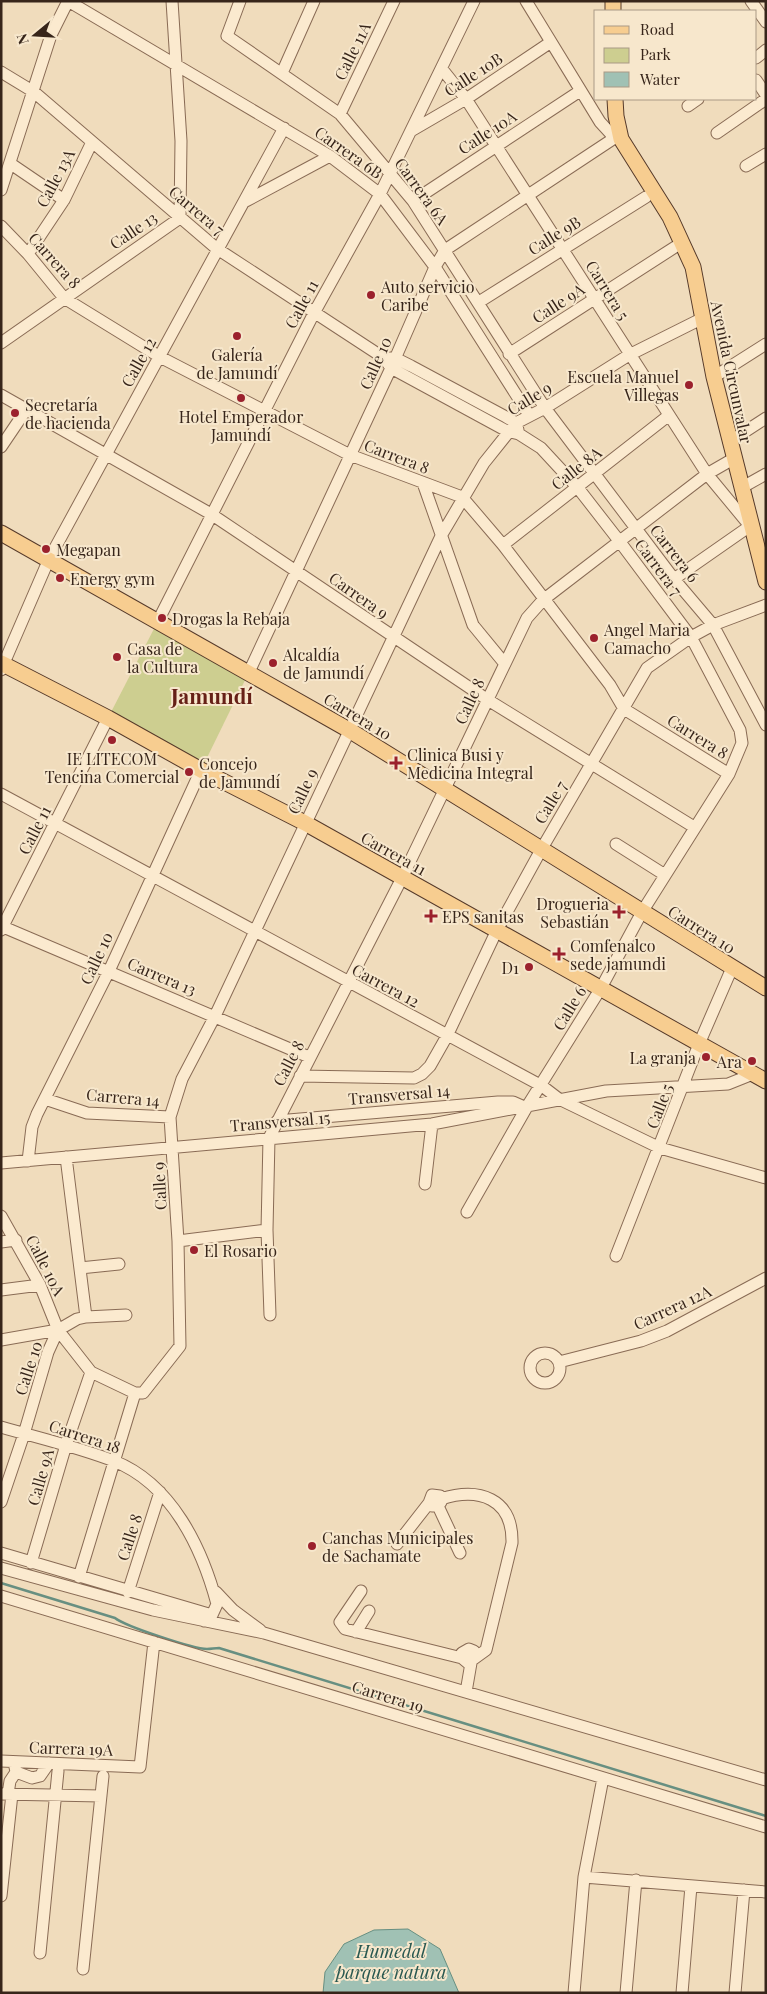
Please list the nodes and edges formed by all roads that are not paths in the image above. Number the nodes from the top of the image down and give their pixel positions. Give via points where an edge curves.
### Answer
1 (68, 1) edge
2 (172, 1) edge
3 (240, 1) edge
4 (314, 1) edge
5 (394, 1) edge
6 (474, 1) edge
7 (526, 1) edge
8 (751, 1) edge
9 (766, 22) edge
10 (551, 42) junction
11 (176, 65) junction
12 (442, 69) junction
13 (1, 72) edge
14 (282, 73) junction
15 (757, 82) edge
16 (580, 91) junction
17 (34, 92) junction
18 (766, 95) edge
19 (466, 99) junction
20 (766, 99) edge
21 (606, 100) edge
22 (616, 100) edge
23 (697, 100) edge
24 (688, 106) dead end
25 (340, 114) junction
26 (284, 128) junction
27 (411, 131) junction
28 (717, 133) dead end
29 (612, 136) junction
30 (92, 142) junction
31 (495, 147) junction
32 (766, 154) edge
33 (330, 156) junction
34 (11, 164) junction
35 (746, 166) dead end
36 (390, 172) junction
37 (1, 190) edge
38 (380, 194) junction
39 (526, 195) junction
40 (646, 197) junction
41 (64, 200) junction
42 (246, 201) junction
43 (413, 201) junction
44 (180, 218) junction
45 (1, 226) edge
46 (675, 246) junction
47 (216, 248) junction
48 (563, 248) junction
49 (445, 250) junction
50 (28, 254) junction
51 (435, 267) junction
52 (695, 285) junction
53 (64, 298) junction
54 (595, 299) junction
55 (479, 302) junction
56 (314, 313) junction
57 (704, 318) junction
58 (1, 343) edge
59 (766, 344) edge
60 (509, 354) junction
61 (629, 355) junction
62 (160, 357) junction
63 (390, 361) junction
64 (714, 377) junction
65 (1, 395) edge
66 (544, 408) junction
67 (26, 410) junction
68 (266, 410) junction
69 (529, 415) junction
70 (668, 416) junction
71 (766, 418) edge
72 (514, 429) junction
73 (729, 442) junction
74 (1, 447) edge
75 (105, 454) junction
76 (350, 456) junction
77 (733, 459) junction
78 (707, 474) junction
79 (766, 474) edge
80 (594, 475) junction
81 (423, 484) junction
82 (578, 488) junction
83 (741, 488) junction
84 (462, 497) junction
85 (211, 514) junction
86 (750, 526) junction
87 (636, 529) junction
88 (1, 533) edge
89 (441, 536) junction
90 (620, 542) junction
91 (503, 545) junction
92 (49, 560) junction
93 (296, 570) junction
94 (674, 579) junction
95 (766, 582) edge
96 (543, 600) junction
97 (766, 605) edge
98 (158, 621) junction
99 (713, 625) junction
100 (391, 637) junction
101 (691, 637) junction
102 (505, 664) junction
103 (2, 666) edge
104 (249, 672) junction
105 (488, 700) junction
106 (624, 709) junction
107 (108, 718) junction
108 (766, 725) edge
109 (349, 730) junction
110 (742, 742) joint
111 (590, 766) junction
112 (201, 770) junction
113 (729, 774) junction
114 (446, 790) junction
115 (1, 794) edge
116 (57, 822) junction
117 (305, 823) junction
118 (694, 827) junction
119 (616, 844) dead end
120 (541, 850) junction
121 (151, 875) junction
122 (665, 875) junction
123 (402, 878) junction
124 (642, 912) junction
125 (2, 928) edge
126 (256, 930) junction
127 (497, 930) junction
128 (732, 968) junction
129 (109, 971) junction
130 (349, 983) junction
131 (601, 988) junction
132 (766, 988) edge
133 (215, 1016) junction
134 (447, 1036) junction
135 (699, 1044) junction
136 (309, 1057) junction
137 (762, 1075) edge
138 (300, 1076) junction
139 (542, 1086) junction
140 (683, 1088) junction
141 (559, 1099) junction
142 (45, 1100) junction
143 (526, 1106) junction
144 (170, 1117) junction
145 (277, 1121) junction
146 (432, 1124) junction
147 (270, 1138) junction
148 (173, 1147) junction
149 (660, 1148) junction
150 (66, 1157) junction
151 (28, 1160) junction
152 (1, 1163) edge
153 (766, 1178) edge
154 (425, 1184) dead end
155 (468, 1212) dead end
156 (1, 1216) edge
157 (267, 1230) junction
158 (16, 1240) junction
159 (178, 1241) junction
160 (1, 1242) edge
161 (616, 1256) dead end
162 (119, 1264) dead end
163 (80, 1268) junction
164 (766, 1278) edge
165 (40, 1285) junction
166 (1, 1290) edge
167 (126, 1315) dead end
168 (270, 1316) dead end
169 (81, 1318) junction
170 (62, 1328) junction
171 (1, 1340) edge
172 (559, 1362) dead end
173 (91, 1372) junction
174 (139, 1393) junction
175 (1, 1428) edge
176 (24, 1434) junction
177 (66, 1446) junction
178 (115, 1461) junction
179 (160, 1492) junction
180 (1, 1502) edge
181 (436, 1502) junction
182 (397, 1544) dead end
183 (460, 1552) dead end
184 (1, 1553) edge
185 (31, 1563) junction
186 (5, 1570) edge
187 (79, 1577) junction
188 (213, 1588) junction
189 (360, 1591) dead end
190 (128, 1592) junction
191 (1, 1596) edge
192 (369, 1611) dead end
193 (208, 1618) junction
194 (356, 1632) junction
195 (264, 1633) junction
196 (154, 1642) junction
197 (470, 1659) junction
198 (466, 1692) junction
199 (1, 1761) edge
200 (15, 1767) junction
201 (54, 1767) junction
202 (103, 1776) dead end
203 (32, 1778) junction
204 (603, 1778) junction
205 (766, 1780) edge
206 (7, 1794) edge
207 (27, 1795) junction
208 (55, 1796) junction
209 (101, 1796) junction
210 (766, 1827) edge
211 (584, 1877) junction
212 (636, 1880) junction
213 (690, 1886) junction
214 (744, 1890) junction
215 (766, 1892) edge
216 (1, 1896) edge
217 (40, 1953) dead end
218 (83, 1969) dead end
219 (574, 1993) edge
220 (626, 1993) edge
221 (682, 1993) edge
222 (735, 1993) edge

1 - 11 street, Carrera 6B
1 - 17 street via 52,35
2 - 11 street, Calle 13
3 - 14 street, Carrera 6A via 227,36
4 - 14 street
5 - 25 street, Calle 11A
6 - 12 street, Calle 11
7 - 10 street
8 - 9 street
10 - 16 street
10 - 19 street, Calle 10B
11 - 26 street, Carrera 6B
11 - 44 street, Calle 13 via 181,141
12 - 19 street, Carrera 5
12 - 27 street, Calle 11
13 - 17 street, Carrera 7
14 - 25 street, Carrera 6A
15 - 18 street
16 - 29 street
16 - 31 street, Calle 10A
17 - 30 street, Carrera 7
17 - 34 street
19 - 27 street, Calle 10B
19 - 31 street, Carrera 5
20 - 28 street
21 - 29 main road, Avenida Circunvalar
22 - 52 main road, Avenida Circunvalar via 621,139 670,217 693,267
23 - 24 street
25 - 36 street, Carrera 6A
26 - 33 street, Carrera 6B
26 - 42 street, Calle 12
27 - 36 street, Calle 11
29 - 39 street, Calle 10
29 - 40 main road, Avenida Circunvalar
30 - 41 street, Calle 13A
30 - 44 street, Carrera 7
31 - 39 street, Carrera 5
31 - 43 street, Calle 10A
32 - 35 street
33 - 38 street, Carrera 6B
33 - 42 street
34 - 37 street
34 - 41 street
36 - 38 street, Calle 11
36 - 43 street, Carrera 6A
38 - 51 street, Carrera 6B
38 - 56 street, Calle 11
39 - 48 street, Carrera 5
39 - 49 street, Calle 10
40 - 46 main road, Avenida Circunvalar
40 - 48 street, Calle 9B
41 - 50 street, Calle 13A
42 - 47 street, Calle 12
43 - 49 street, Carrera 6A
44 - 47 street, Carrera 7
44 - 53 street, Calle 13
45 - 50 street, Carrera 8
46 - 52 main road, Avenida Circunvalar via 686,273
46 - 54 street, Calle 9A
47 - 56 street, Carrera 7
47 - 62 street, Calle 12
48 - 54 street, Carrera 5
48 - 55 street, Calle 9B
49 - 51 street, Calle 10
49 - 55 street, Carrera 6A
50 - 53 street, Carrera 8
51 - 63 street, Calle 10
51 - 69 street, Carrera 6B
52 - 57 main road, Avenida Circunvalar
53 - 58 street, Calle 13
53 - 62 street, Carrera 8
54 - 60 street, Calle 9A
54 - 61 street, Carrera 5
55 - 60 street, Carrera 6A
56 - 63 street, Carrera 7
56 - 68 street, Calle 11
57 - 61 street, Calle 9
57 - 64 main road, Avenida Circunvalar
59 - 64 street
60 - 66 street, Carrera 6A
61 - 66 street, Calle 9
61 - 70 street, Carrera 5
62 - 68 street, Carrera 8
62 - 75 street, Calle 12
63 - 72 street, Carrera 7
63 - 76 street, Calle 10
64 - 73 main road, Avenida Circunvalar
65 - 67 street, Carrera 9
66 - 69 street, Calle 9
66 - 80 street, Carrera 6
67 - 74 street
67 - 75 street, Carrera 9
68 - 76 street, Carrera 8
68 - 85 street, Calle 11
69 - 72 street, Calle 9
70 - 78 street, Carrera 5
70 - 80 street, Calle 8A
71 - 73 street
72 - 82 street, Carrera 7 via 541,448
72 - 84 street, Calle 9
73 - 77 main road, Avenida Circunvalar
75 - 85 street, Carrera 9
75 - 92 street, Calle 12
76 - 81 street, Carrera 8
76 - 93 street, Calle 10
77 - 78 street, Calle 8
77 - 83 main road, Avenida Circunvalar
78 - 86 street, Carrera 5
78 - 87 street, Calle 8
79 - 83 street
80 - 82 street, Calle 8A
80 - 87 street, Carrera 6
81 - 84 street, Carrera 8
81 - 89 street
82 - 90 street, Carrera 7
82 - 91 street, Calle 8A
83 - 86 main road, Avenida Circunvalar
84 - 89 street, Calle 9
84 - 91 street, Carrera 8
85 - 93 street, Carrera 9
85 - 98 street, Calle 11
86 - 94 street
86 - 95 main road, Avenida Circunvalar
87 - 90 street, Calle 8
87 - 94 street, Carrera 6
88 - 92 main road, Carrera 10
89 - 100 street, Calle 9
89 - 102 street via 473,625
90 - 96 street, Calle 8
90 - 101 street, Carrera 7
91 - 96 street, Carrera 8
92 - 98 main road, Carrera 10
92 - 103 street, Calle 12
93 - 100 street, Carrera 9
93 - 104 street, Calle 10
94 - 99 street, Carrera 6
96 - 102 street, Calle 8 via 527,618
96 - 106 street, Carrera 8 via 610,685
97 - 99 street, Calle 7
98 - 104 main road, Carrera 10
99 - 101 street, Calle 7
99 - 108 street, Carrera 6
100 - 105 street, Carrera 9
100 - 109 street, Calle 9
101 - 106 street, Calle 7 via 647,668
101 - 110 street, Carrera 7 via 740,730
102 - 105 street, Calle 8
103 - 107 main road, Carrera 11
104 - 109 main road, Carrera 10
105 - 111 street, Carrera 9
105 - 114 street, Calle 8
106 - 111 street, Calle 7
106 - 113 street, Carrera 8
107 - 112 main road, Carrera 11
107 - 116 street, Calle 11
109 - 114 main road, Carrera 10
109 - 117 street, Calle 9
110 - 113 street, Calle 6
111 - 118 street, Carrera 9
111 - 120 street, Calle 7
112 - 117 main road, Carrera 11
112 - 121 street, Calle 10
113 - 118 street, Calle 6
114 - 120 main road, Carrera 10
114 - 123 street, Calle 8
115 - 116 street, Carrera 12
116 - 121 street, Carrera 12
116 - 125 street, Calle 11
117 - 123 main road, Carrera 11
117 - 126 street, Calle 9
118 - 122 street, Calle 6
119 - 122 street
120 - 124 main road, Carrera 10
120 - 127 street, Calle 7
121 - 126 street, Carrera 12
121 - 129 street, Calle 10
122 - 124 street, Calle 6
123 - 127 main road, Carrera 11
123 - 130 street, Calle 8
124 - 128 main road, Carrera 10
124 - 131 street, Calle 6
125 - 129 street, Carrera 13
126 - 130 street, Carrera 12
126 - 133 street, Calle 9
127 - 131 main road, Carrera 11
127 - 134 street, Calle 7
128 - 132 main road, Carrera 10
128 - 135 street, Calle 5
129 - 133 street, Carrera 13
129 - 142 street, Calle 10
130 - 134 street, Carrera 12
130 - 136 street, Calle 8
131 - 135 main road, Carrera 11
131 - 139 street, Calle 6
133 - 136 street, Carrera 13
133 - 144 street, Calle 9 via 182,1079
134 - 138 street, Calle 7 via 430,1066 414,1078
134 - 139 street, Carrera 12
135 - 137 main road, Carrera 11
135 - 140 street, Calle 5
136 - 138 street, Calle 8
137 - 140 street via 728,1084
138 - 145 street, Calle 8
139 - 141 street, Carrera 12
139 - 143 street, Calle 6
140 - 141 street via 606,1091
140 - 149 street, Calle 5
141 - 143 street, Transversal 15
141 - 149 street, Carrera 12
142 - 144 street, Carrera 14 via 86,1113
142 - 151 street, Calle 10 via 32,1127
143 - 145 street, Transversal 14 via 498,1102
143 - 146 street, Transversal 15
143 - 155 street, Calle 6
144 - 148 street, Calle 9
145 - 147 street, Calle 8
146 - 147 street, Transversal 15
146 - 154 street
147 - 148 street, Transversal 15
147 - 157 street
148 - 150 street, Transversal 15
148 - 159 street, Calle 9
149 - 153 street, Carrera 12
149 - 161 street, Calle 5
150 - 151 street, Transversal 15
150 - 163 street
151 - 152 street, Transversal 15
156 - 158 street, Calle 10A
157 - 159 street
157 - 168 street
158 - 160 street
158 - 165 street, Calle 10A
159 - 174 street, Calle 9 via 180,1346
162 - 163 street
163 - 169 street
164 - 172 street, Carrera 12A via 667,1331
165 - 166 street
165 - 170 street, Calle 10A
167 - 169 street
169 - 170 street
170 - 171 street
170 - 173 street, Calle 10A
170 - 176 street, Calle 10 via 48,1352
173 - 174 street
173 - 177 street, Calle 9A
174 - 178 street, Calle 9
175 - 176 street, Carrera 18
176 - 177 street, Carrera 18
176 - 180 street, Calle 10
177 - 178 street, Carrera 18
177 - 185 street, Calle 9A
178 - 179 street, Carrera 18
178 - 187 street, Calle 9
179 - 188 street, Carrera 18 via 190,1533
179 - 190 street, Calle 8
181 - 182 street
181 - 183 street
181 - 197 street via 460,1494 490,1498 504,1508 513,1529 486,1650
184 - 185 street, Carrera 19
185 - 187 street, Carrera 19
186 - 193 street, Carrera 19 via 153,1610
187 - 190 street, Carrera 19
188 - 193 street, Carrera 18 via 217,1604
188 - 195 street, Carrera 18 via 233,1610
189 - 194 street via 340,1622 344,1628
190 - 193 street, Carrera 19
191 - 196 street, Carrera 19
192 - 194 street
193 - 195 street, Carrera 19
194 - 197 street
195 - 198 street, Carrera 19
196 - 201 street, Carrera 19A via 140,1767
196 - 204 street, Carrera 19
197 - 198 street
198 - 205 street, Carrera 19
199 - 200 street, Carrera 19A
200 - 201 street, Carrera 19A
200 - 203 street
200 - 206 street
201 - 203 street
201 - 208 street
202 - 209 street
203 - 207 street
204 - 210 street, Carrera 19
204 - 211 street
206 - 207 street
206 - 216 street
207 - 208 street
208 - 209 street
208 - 217 street
209 - 218 street
211 - 212 street
211 - 219 street
212 - 213 street
212 - 220 street
213 - 214 street
213 - 221 street
214 - 215 street
214 - 222 street

